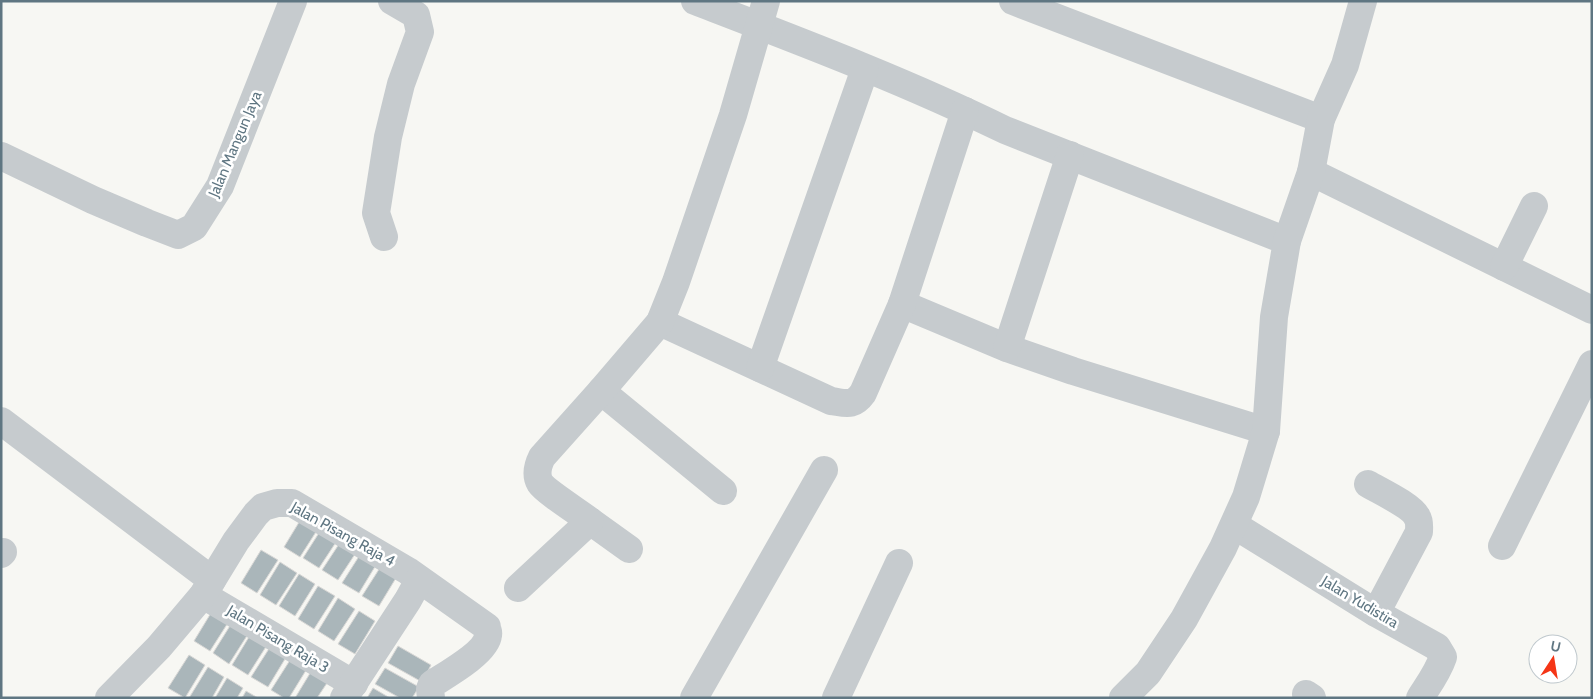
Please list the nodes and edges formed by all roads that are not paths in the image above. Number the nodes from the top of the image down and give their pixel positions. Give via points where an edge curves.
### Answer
1 (293, 1) edge
2 (392, 1) edge
3 (695, 1) edge
4 (1013, 1) edge
5 (1363, 1) edge
6 (763, 14) edge
7 (865, 69) junction
8 (965, 111) junction
9 (1322, 119) junction
10 (1070, 155) junction
11 (1, 156) edge
12 (1311, 172) junction
13 (1534, 206) dead end
14 (384, 237) dead end
15 (1287, 241) junction
16 (1504, 267) junction
17 (902, 304) junction
18 (1592, 310) edge
19 (660, 322) junction
20 (1007, 348) junction
21 (1592, 364) edge
22 (760, 368) junction
23 (601, 391) junction
24 (1, 421) edge
25 (1266, 431) junction
26 (824, 470) dead end
27 (1368, 484) dead end
28 (723, 491) dead end
29 (590, 521) junction
30 (1234, 525) junction
31 (1502, 546) dead end
32 (629, 549) dead end
33 (899, 563) dead end
34 (419, 580) junction
35 (207, 588) junction
36 (518, 588) dead end
37 (1376, 613) junction
38 (349, 691) edge
39 (112, 697) edge
40 (431, 698) edge
41 (694, 698) edge
42 (836, 698) edge
43 (1123, 698) edge
44 (1420, 698) edge

1 - 11 street, Jalan Mangun Jaya via 220,186 194,227 178,235 93,200
2 - 14 street via 416,15 420,32 401,84 388,137 376,213
3 - 6 street
4 - 9 street
5 - 9 street via 1345,65
6 - 7 street
6 - 19 street via 733,115
7 - 8 street
7 - 22 street
8 - 10 street
8 - 17 street
9 - 12 street
10 - 15 street
10 - 20 street
12 - 15 street
12 - 16 street
13 - 16 street
15 - 25 street via 1274,317
16 - 18 street
17 - 20 street
17 - 22 street via 857,401 831,401
19 - 22 street
19 - 23 street
20 - 25 street
21 - 31 street
23 - 28 street
23 - 29 street via 538,465 541,485
24 - 35 street, Jalan Pisang Raja 3
25 - 30 street
26 - 41 street
27 - 37 street via 1411,509 1419,525 1419,532
29 - 32 street
29 - 36 street
30 - 37 street, Jalan Yudistira
30 - 43 street via 1184,619 1148,673
33 - 42 street
34 - 35 street, Jalan Pisang Raja 4 via 292,503 277,503 263,507 256,514
34 - 38 street
34 - 40 street, Jalan Pisang Raja 4 via 487,627 488,636 478,652 432,684
35 - 38 street, Jalan Pisang Raja 3
35 - 39 street via 159,647
37 - 44 street, Jalan Yudistira via 1440,651 1443,657 1438,670

